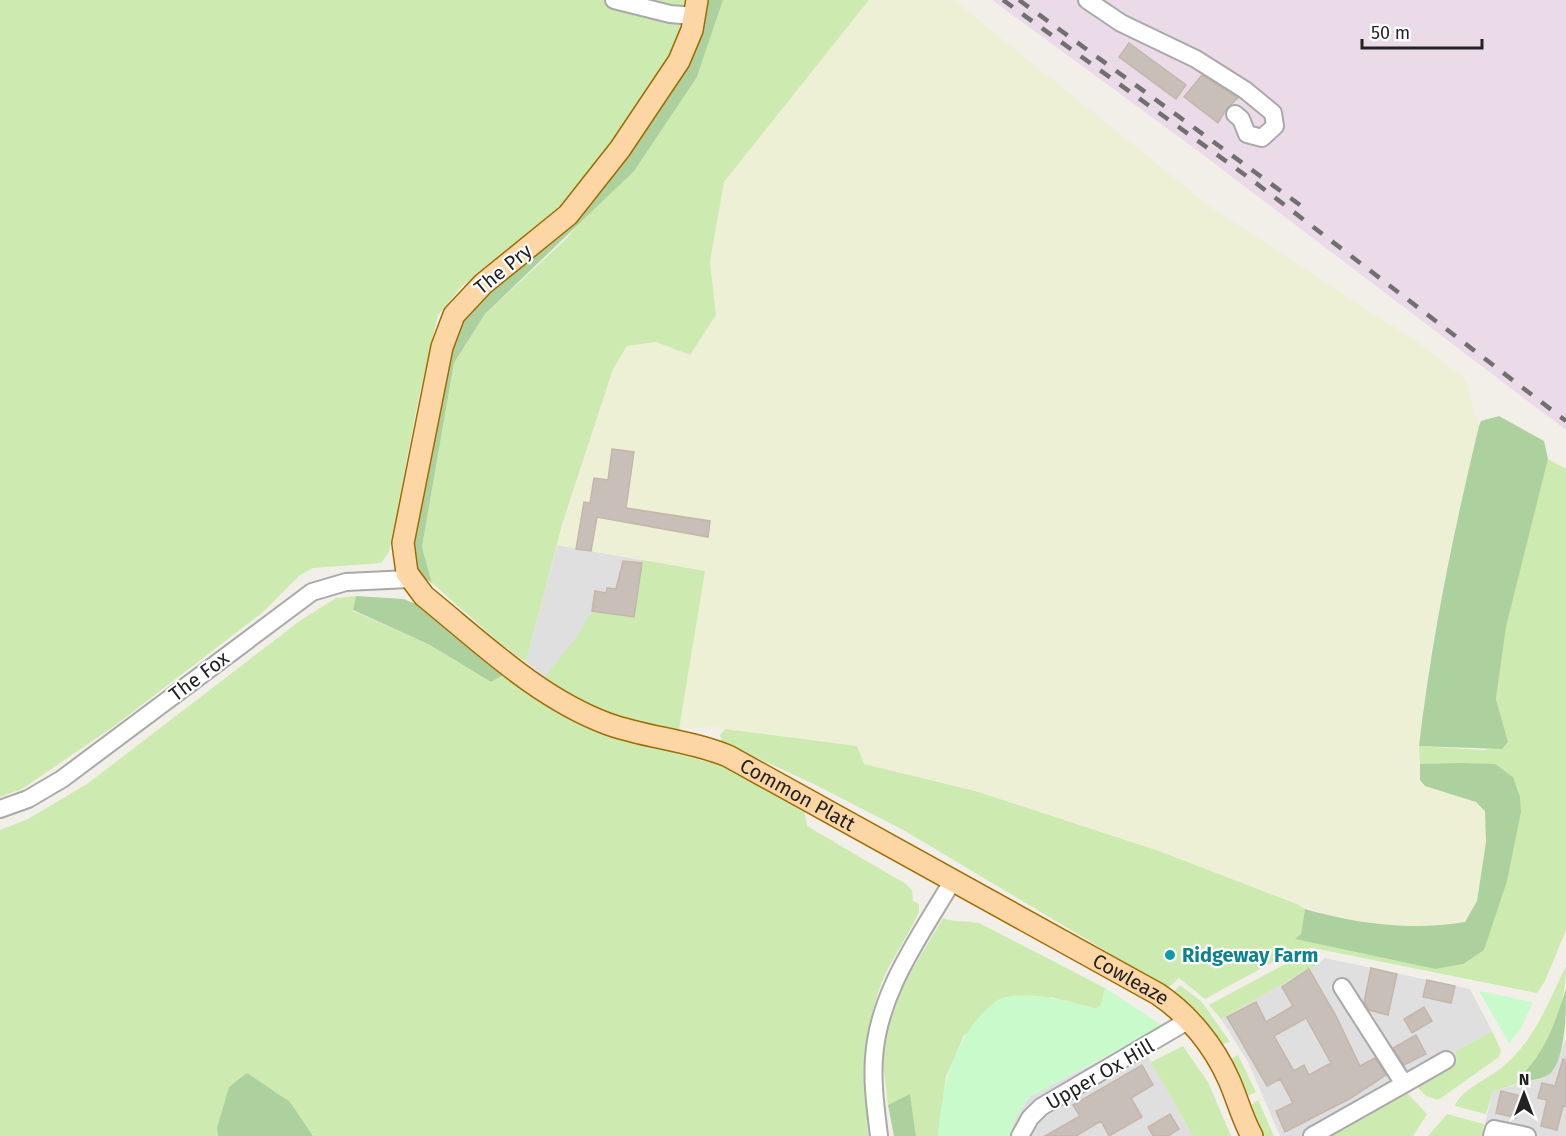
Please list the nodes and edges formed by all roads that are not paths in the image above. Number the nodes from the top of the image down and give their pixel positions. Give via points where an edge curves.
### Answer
1 (614, 0) edge
2 (1087, 0) edge
3 (696, 8) edge
4 (1235, 114) dead end
5 (409, 579) junction
6 (0, 810) edge
7 (953, 880) junction
8 (1342, 987) dead end
9 (1189, 1020) junction
10 (1446, 1060) dead end
11 (1404, 1084) junction
12 (879, 1136) edge
13 (1020, 1136) edge
14 (1252, 1136) edge
15 (1312, 1136) edge
16 (1492, 1136) edge
17 (1527, 1136) edge

1 - 3 street via 670,14
2 - 4 street via 1121,23 1196,58 1245,90 1273,113 1275,126 1262,138 1246,134
3 - 5 main road, The Pry via 679,62 587,191 568,215 483,284 454,315 442,347 406,524 403,559
5 - 6 street, The Fox via 346,582 312,592 62,779
5 - 7 main road, Common Platt via 431,602 559,702 609,724 696,744 728,756
7 - 9 main road, Cowleaze via 1140,982
7 - 12 street via 897,978 883,1012 874,1057
8 - 11 street
9 - 13 street, Upper Ox Hill via 1041,1107
9 - 14 main road, Cowleaze via 1228,1077
10 - 11 street
11 - 15 street
16 - 17 street via 1494,1129

